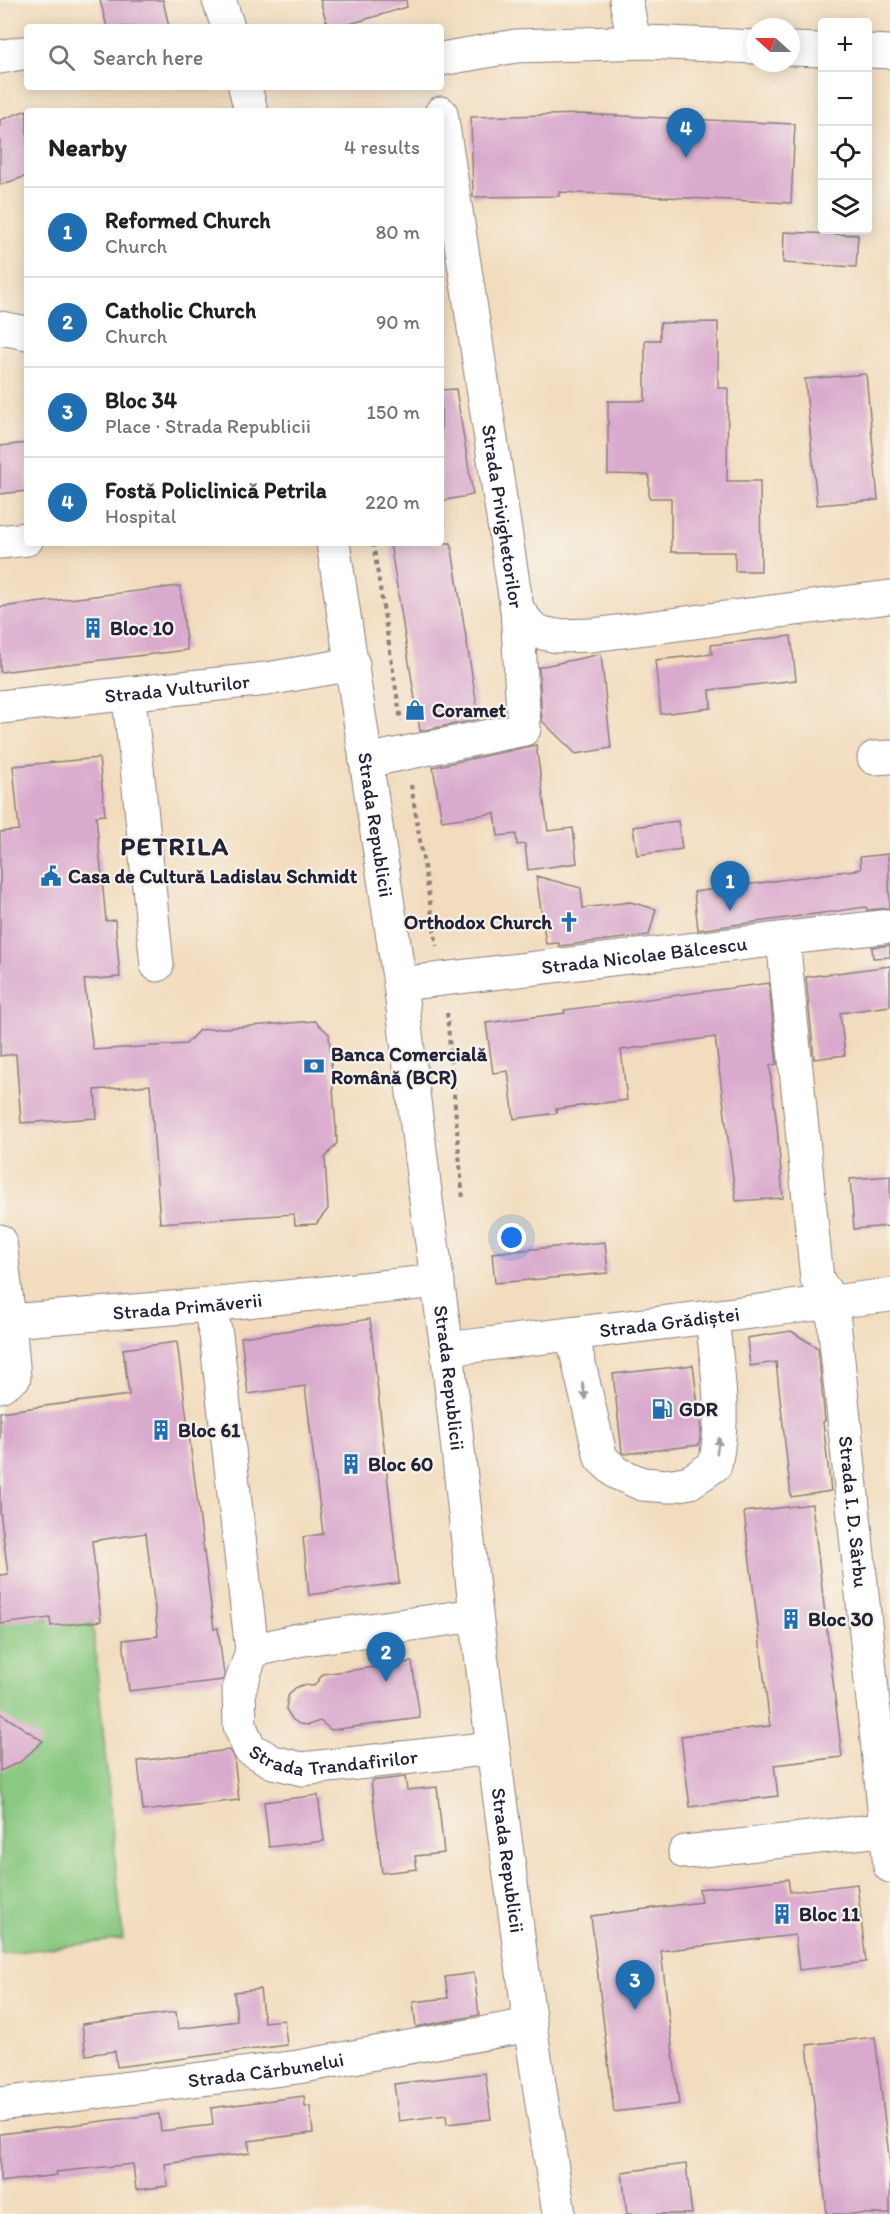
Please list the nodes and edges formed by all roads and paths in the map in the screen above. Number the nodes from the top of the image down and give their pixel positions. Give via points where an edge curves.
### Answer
1 (219, 0) edge
2 (626, 0) edge
3 (227, 24) edge
4 (634, 42) junction
5 (746, 47) edge
6 (800, 49) edge
7 (818, 50) edge
8 (872, 51) edge
9 (890, 52) edge
10 (444, 58) edge
11 (246, 90) edge
12 (437, 90) edge
13 (249, 108) edge
14 (440, 108) edge
15 (444, 132) edge
16 (0, 328) edge
17 (24, 332) edge
18 (24, 539) edge
19 (0, 542) edge
20 (333, 546) edge
21 (890, 597) edge
22 (517, 609) junction
23 (353, 664) junction
24 (128, 693) junction
25 (0, 707) edge
26 (366, 761) junction
27 (890, 926) edge
28 (783, 939) junction
29 (157, 965) dead end
30 (400, 984) junction
31 (0, 1242) edge
32 (438, 1281) junction
33 (890, 1295) edge
34 (832, 1302) junction
35 (209, 1305) junction
36 (712, 1317) junction
37 (9, 1321) junction
38 (572, 1334) junction
39 (447, 1349) junction
40 (0, 1386) edge
41 (476, 1615) junction
42 (252, 1651) junction
43 (492, 1748) junction
44 (888, 1830) edge
45 (685, 1852) dead end
46 (890, 1866) edge
47 (530, 2025) junction
48 (0, 2104) edge
49 (559, 2214) edge

1 - 3 street
2 - 4 street
4 - 5 street
4 - 10 street via 516,46
6 - 7 street
8 - 9 street
11 - 13 street
12 - 14 street, Strada Privighetorilor
15 - 22 street, Strada Privighetorilor
16 - 17 street
18 - 19 street
20 - 23 street, Strada Republicii
21 - 22 street, Strada Privighetorilor via 556,636 534,631
22 - 26 street via 524,729
23 - 24 street, Strada Vulturilor via 267,679
23 - 26 street, Strada Republicii
24 - 25 street, Strada Vulturilor
24 - 29 street
26 - 30 street, Strada Republicii
27 - 28 street, Strada Nicolae Bălcescu
28 - 30 street, Strada Nicolae Bălcescu
28 - 34 street via 817,1279
30 - 32 street, Strada Republicii
31 - 37 street
32 - 35 street, Strada Primăverii
32 - 39 street, Strada Republicii
33 - 34 street, Strada Grădiștei
34 - 36 street, Strada Grădiștei
34 - 44 street, Strada I. D. Sârbu
35 - 37 street, Strada Primăverii
35 - 42 street
36 - 38 street, Strada Grădiștei
38 -> 36 street via 601,1458 617,1473 642,1484 668,1486 690,1482 715,1465 722,1409
37 - 40 street via 14,1377
38 - 39 street, Strada Grădiștei
39 - 41 street, Strada Republicii
41 - 42 street via 298,1640
41 - 43 street, Strada Republicii
42 - 43 street, Strada Trandafirilor via 239,1690 240,1726 249,1748 273,1762 302,1769
43 - 47 street, Strada Republicii
44 - 45 street
44 - 46 street, Strada I. D. Sârbu
47 - 48 street, Strada Cărbunelui via 298,2067
47 - 49 street, Strada Republicii

